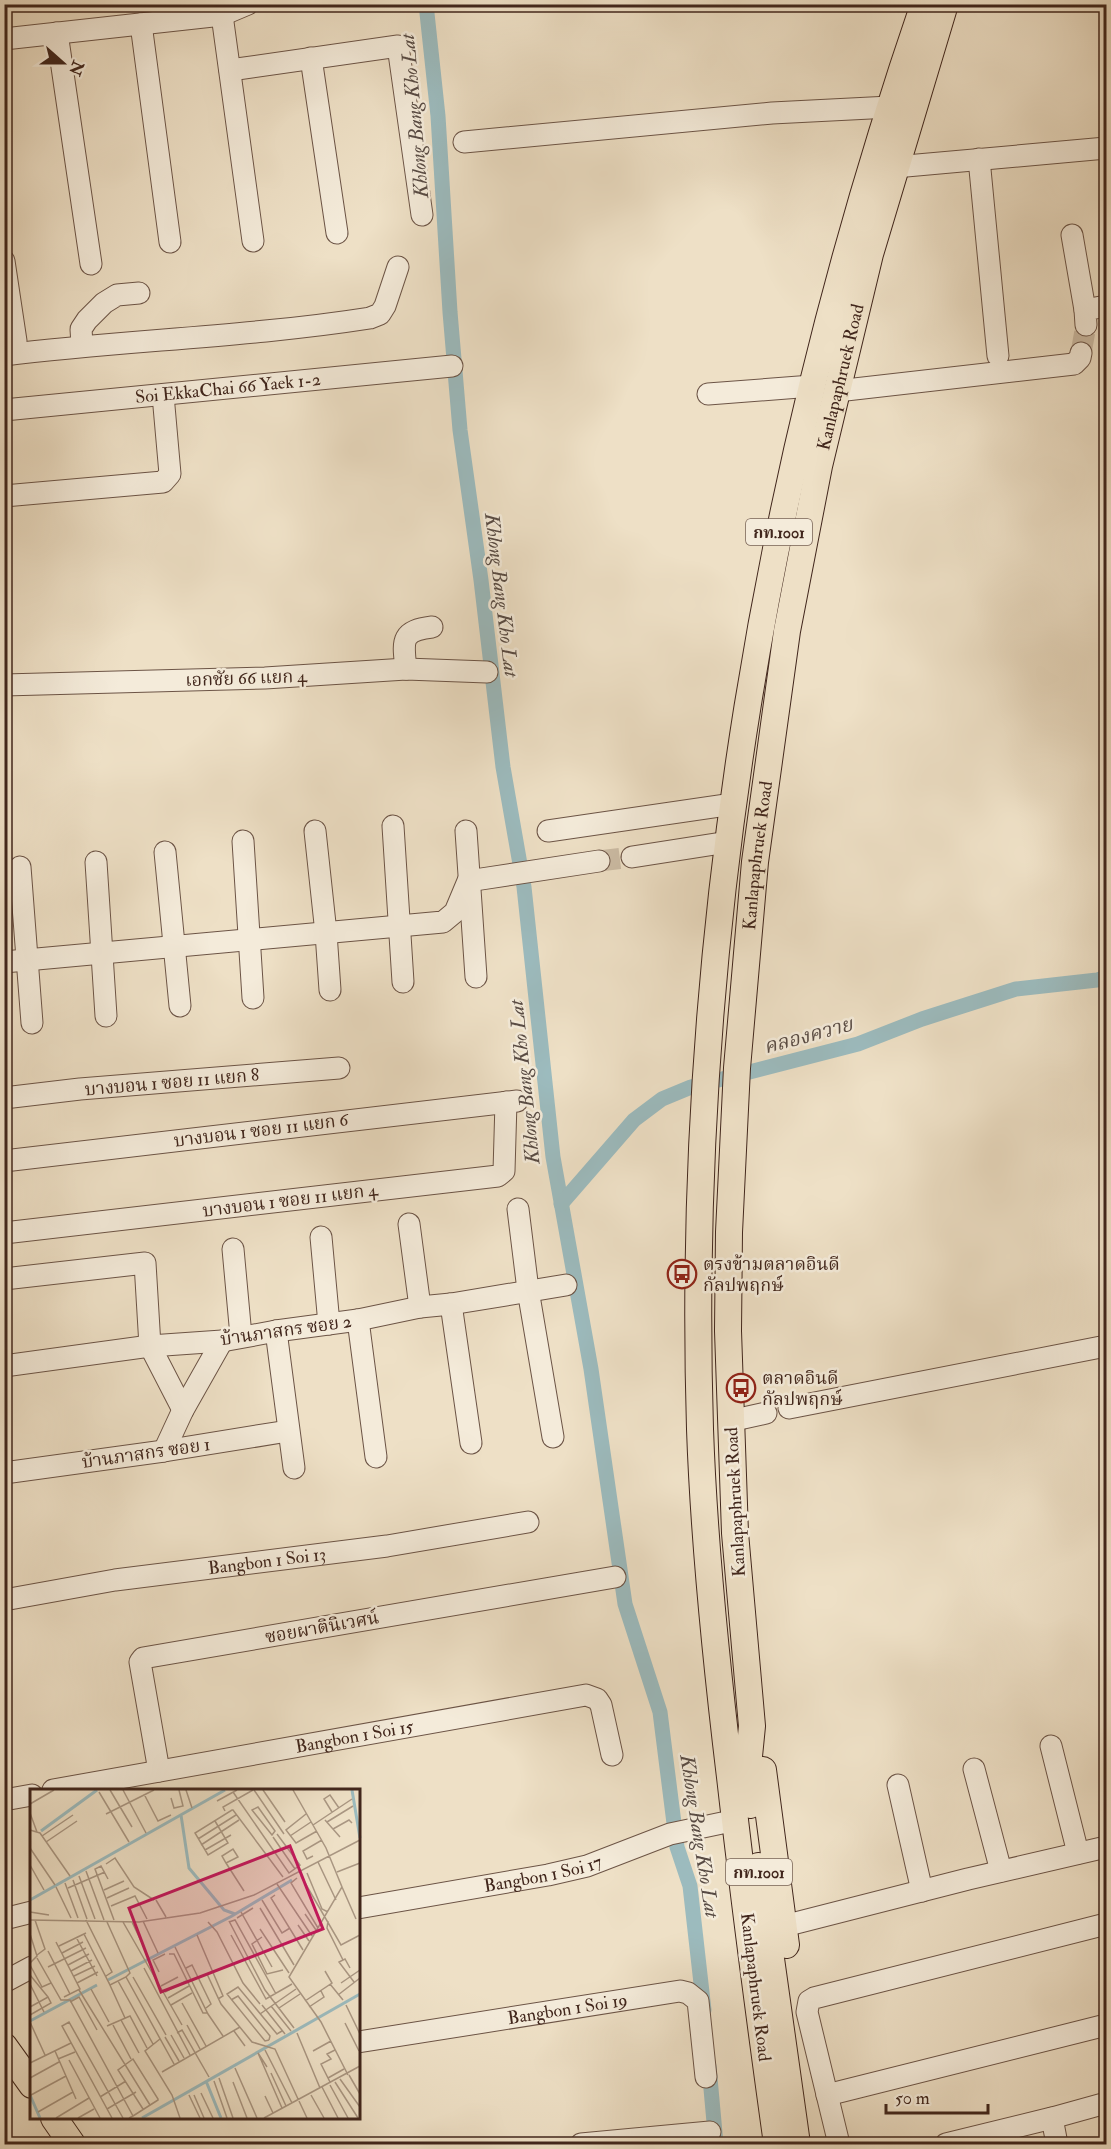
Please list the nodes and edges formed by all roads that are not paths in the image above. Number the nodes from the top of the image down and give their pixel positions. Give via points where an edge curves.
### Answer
1 (248, 4) edge
2 (924, 4) edge
3 (945, 4) edge
4 (222, 15) junction
5 (141, 24) junction
6 (57, 33) junction
7 (4, 39) edge
8 (311, 58) junction
9 (230, 70) junction
10 (890, 107) junction
11 (464, 142) dead end
12 (1107, 148) edge
13 (979, 159) junction
14 (895, 167) junction
15 (422, 215) dead end
16 (337, 233) dead end
17 (1072, 235) dead end
18 (253, 240) dead end
19 (170, 242) dead end
20 (4, 261) edge
21 (91, 264) dead end
22 (398, 267) dead end
23 (139, 293) dead end
24 (1107, 306) edge
25 (82, 345) junction
26 (10, 348) edge
27 (1081, 353) dead end
28 (998, 356) dead end
29 (452, 366) dead end
30 (812, 386) junction
31 (837, 391) junction
32 (708, 394) dead end
33 (163, 395) junction
34 (4, 410) edge
35 (4, 496) edge
36 (432, 627) dead end
37 (406, 669) junction
38 (487, 672) dead end
39 (4, 685) edge
40 (733, 804) junction
41 (393, 826) dead end
42 (315, 831) dead end
43 (466, 831) dead end
44 (548, 831) dead end
45 (243, 841) dead end
46 (728, 842) junction
47 (165, 852) dead end
48 (632, 857) tunnel mouth
49 (599, 861) tunnel mouth
50 (96, 862) dead end
51 (20, 867) dead end
52 (468, 881) junction
53 (399, 926) junction
54 (326, 933) junction
55 (248, 940) junction
56 (174, 946) junction
57 (101, 953) junction
58 (27, 960) junction
59 (4, 962) edge
60 (476, 977) dead end
61 (404, 982) dead end
62 (330, 990) dead end
63 (253, 998) dead end
64 (180, 1006) dead end
65 (106, 1016) dead end
66 (32, 1023) dead end
67 (339, 1068) dead end
68 (4, 1098) edge
69 (512, 1102) joint
70 (4, 1161) edge
71 (518, 1209) dead end
72 (409, 1224) dead end
73 (4, 1233) edge
74 (321, 1237) dead end
75 (233, 1249) dead end
76 (4, 1279) edge
77 (566, 1284) dead end
78 (528, 1290) junction
79 (451, 1304) junction
80 (420, 1307) junction
81 (358, 1320) junction
82 (329, 1324) junction
83 (276, 1331) junction
84 (232, 1338) junction
85 (150, 1347) junction
86 (1107, 1347) edge
87 (4, 1366) edge
88 (789, 1408) dead end
89 (183, 1410) junction
90 (766, 1413) dead end
91 (730, 1421) junction
92 (288, 1431) junction
93 (553, 1437) dead end
94 (471, 1443) dead end
95 (164, 1451) junction
96 (376, 1457) dead end
97 (294, 1468) dead end
98 (4, 1473) edge
99 (528, 1522) dead end
100 (615, 1577) dead end
101 (4, 1600) edge
102 (723, 1723) junction
103 (752, 1726) junction
104 (1051, 1746) dead end
105 (612, 1755) dead end
106 (974, 1769) dead end
107 (159, 1771) junction
108 (898, 1785) dead end
109 (64, 1789) edge
110 (30, 1795) edge
111 (4, 1800) edge
112 (710, 1825) junction
113 (1107, 1846) edge
114 (1078, 1853) junction
115 (1001, 1871) junction
116 (922, 1891) junction
117 (360, 1908) edge
118 (30, 1912) edge
119 (4, 1918) edge
120 (1107, 1924) edge
121 (784, 1926) junction
122 (30, 1968) edge
123 (4, 1982) edge
124 (770, 2018) junction
125 (1107, 2025) edge
126 (360, 2042) edge
127 (4, 2046) edge
128 (30, 2078) edge
129 (706, 2078) dead end
130 (827, 2095) junction
131 (1107, 2103) edge
132 (1052, 2118) junction
133 (55, 2119) edge
134 (710, 2132) dead end
135 (958, 2143) edge
136 (72, 2145) edge
137 (581, 2145) edge
138 (760, 2145) edge
139 (777, 2145) edge
140 (797, 2145) edge
141 (812, 2145) edge
142 (839, 2145) edge
143 (1057, 2145) edge

1 - 4 street
2 - 10 main road, Kanlapaphruek Road / กท.1001
3 - 14 main road, Kanlapaphruek Road / กท.1001
4 - 5 street
4 - 9 street
5 - 6 street
5 - 19 street
6 - 7 street
6 - 21 street
8 - 9 street
8 - 15 street via 398,46
8 - 16 street
9 - 18 street
10 - 11 street via 772,113
10 - 30 main road, Kanlapaphruek Road / กท.1001
12 - 13 street
13 - 14 street
13 - 28 street
14 - 31 main road, Kanlapaphruek Road / กท.1001
17 - 24 street via 1086,318
20 - 26 street
22 - 25 street via 385,306 380,314 370,318 310,327
23 - 25 street via 117,294 104,303 81,329
25 - 26 street
27 - 31 street via 1074,364
29 - 33 street, Soi EkkaChai 66 Yaek 1-2
30 - 32 street
30 - 40 main road, Kanlapaphruek Road / กท.1001 via 762,620
31 - 91 main road, Kanlapaphruek Road / กท.1001 via 787,630 755,862 737,1068 729,1232
33 - 34 street, Soi EkkaChai 66 Yaek 1-2
33 - 35 street via 170,461 170,474 163,482
36 - 37 street via 408,633 403,645
37 - 38 street, เอกชัย 66 แยก 4
37 - 39 street, เอกชัย 66 แยก 4 via 265,678
40 - 44 street
40 - 46 main road, Kanlapaphruek Road / กท.1001
41 - 53 street
42 - 54 street
43 - 52 street
45 - 55 street
46 - 48 street
46 - 102 main road, Kanlapaphruek Road / กท.1001 via 707,1074 700,1247 700,1429
47 - 56 street
49 - 52 street
50 - 57 street
51 - 58 street
52 - 53 street via 455,912 443,922
52 - 60 street
53 - 54 street
53 - 61 street
54 - 55 street
54 - 62 street
55 - 56 street
55 - 63 street
56 - 57 street
56 - 64 street
57 - 58 street
57 - 65 street
58 - 59 street
58 - 66 street
67 - 68 street, บางบอน 1 ซอย 11 แยก 8
69 - 70 street, บางบอน 1 ซอย 11 แยก 6
69 - 73 street, บางบอน 1 ซอย 11 แยก 4 via 504,1171 498,1176
71 - 78 street
72 - 80 street
74 - 82 street
75 - 84 street
76 - 85 street via 145,1263
77 - 78 street, บ้านภาสกร ซอย 2
78 - 79 street, บ้านภาสกร ซอย 2
78 - 93 street
79 - 80 street, บ้านภาสกร ซอย 2
79 - 94 street
80 - 81 street, บ้านภาสกร ซอย 2
81 - 82 street, บ้านภาสกร ซอย 2
81 - 96 street
82 - 83 street, บ้านภาสกร ซอย 2
83 - 84 street, บ้านภาสกร ซอย 2
83 - 92 street
84 - 85 street, บ้านภาสกร ซอย 2
84 - 89 street
85 - 87 street, บ้านภาสกร ซอย 2
85 - 89 street
86 - 88 street
89 - 95 street
90 - 91 street
91 - 103 main road, Kanlapaphruek Road / กท.1001
92 - 95 street, บ้านภาสกร ซอย 1
92 - 97 street
95 - 98 street, บ้านภาสกร ซอย 1
99 - 101 street, Bangbon 1 Soi 13 via 387,1546 115,1580
100 - 107 street, ซอยผาตินิเวศน์ via 143,1658 140,1662
102 - 112 main road, Kanlapaphruek Road / กท.1001
102 - 124 main road, Kanlapaphruek Road / กท.1001
103 - 121 main road, Kanlapaphruek Road / กท.1001 via 759,1746
103 - 124 main road, Kanlapaphruek Road / กท.1001 via 747,1776
104 - 114 street
105 - 107 street, Bangbon 1 Soi 15 via 601,1705 586,1695
106 - 115 street
107 - 109 street, Bangbon 1 Soi 15
108 - 116 street
110 - 111 street
112 - 117 street, Bangbon 1 Soi 17 via 670,1834 587,1866
112 - 138 main road, Kanlapaphruek Road / กท.1001 via 722,1845
113 - 114 street
114 - 115 street
115 - 116 street
116 - 121 street
118 - 119 street
120 - 130 street via 809,2001 807,2012
121 - 141 main road, Kanlapaphruek Road / กท.1001
122 - 123 street
124 - 139 main road, Kanlapaphruek Road / กท.1001
124 - 140 main road, Kanlapaphruek Road / กท.1001
125 - 130 street
126 - 129 street, Bangbon 1 Soi 19 via 680,1991 698,2001
127 - 128 main road
130 - 142 street
131 - 132 street
132 - 135 street
132 - 143 street
133 - 136 main road
134 - 137 street

